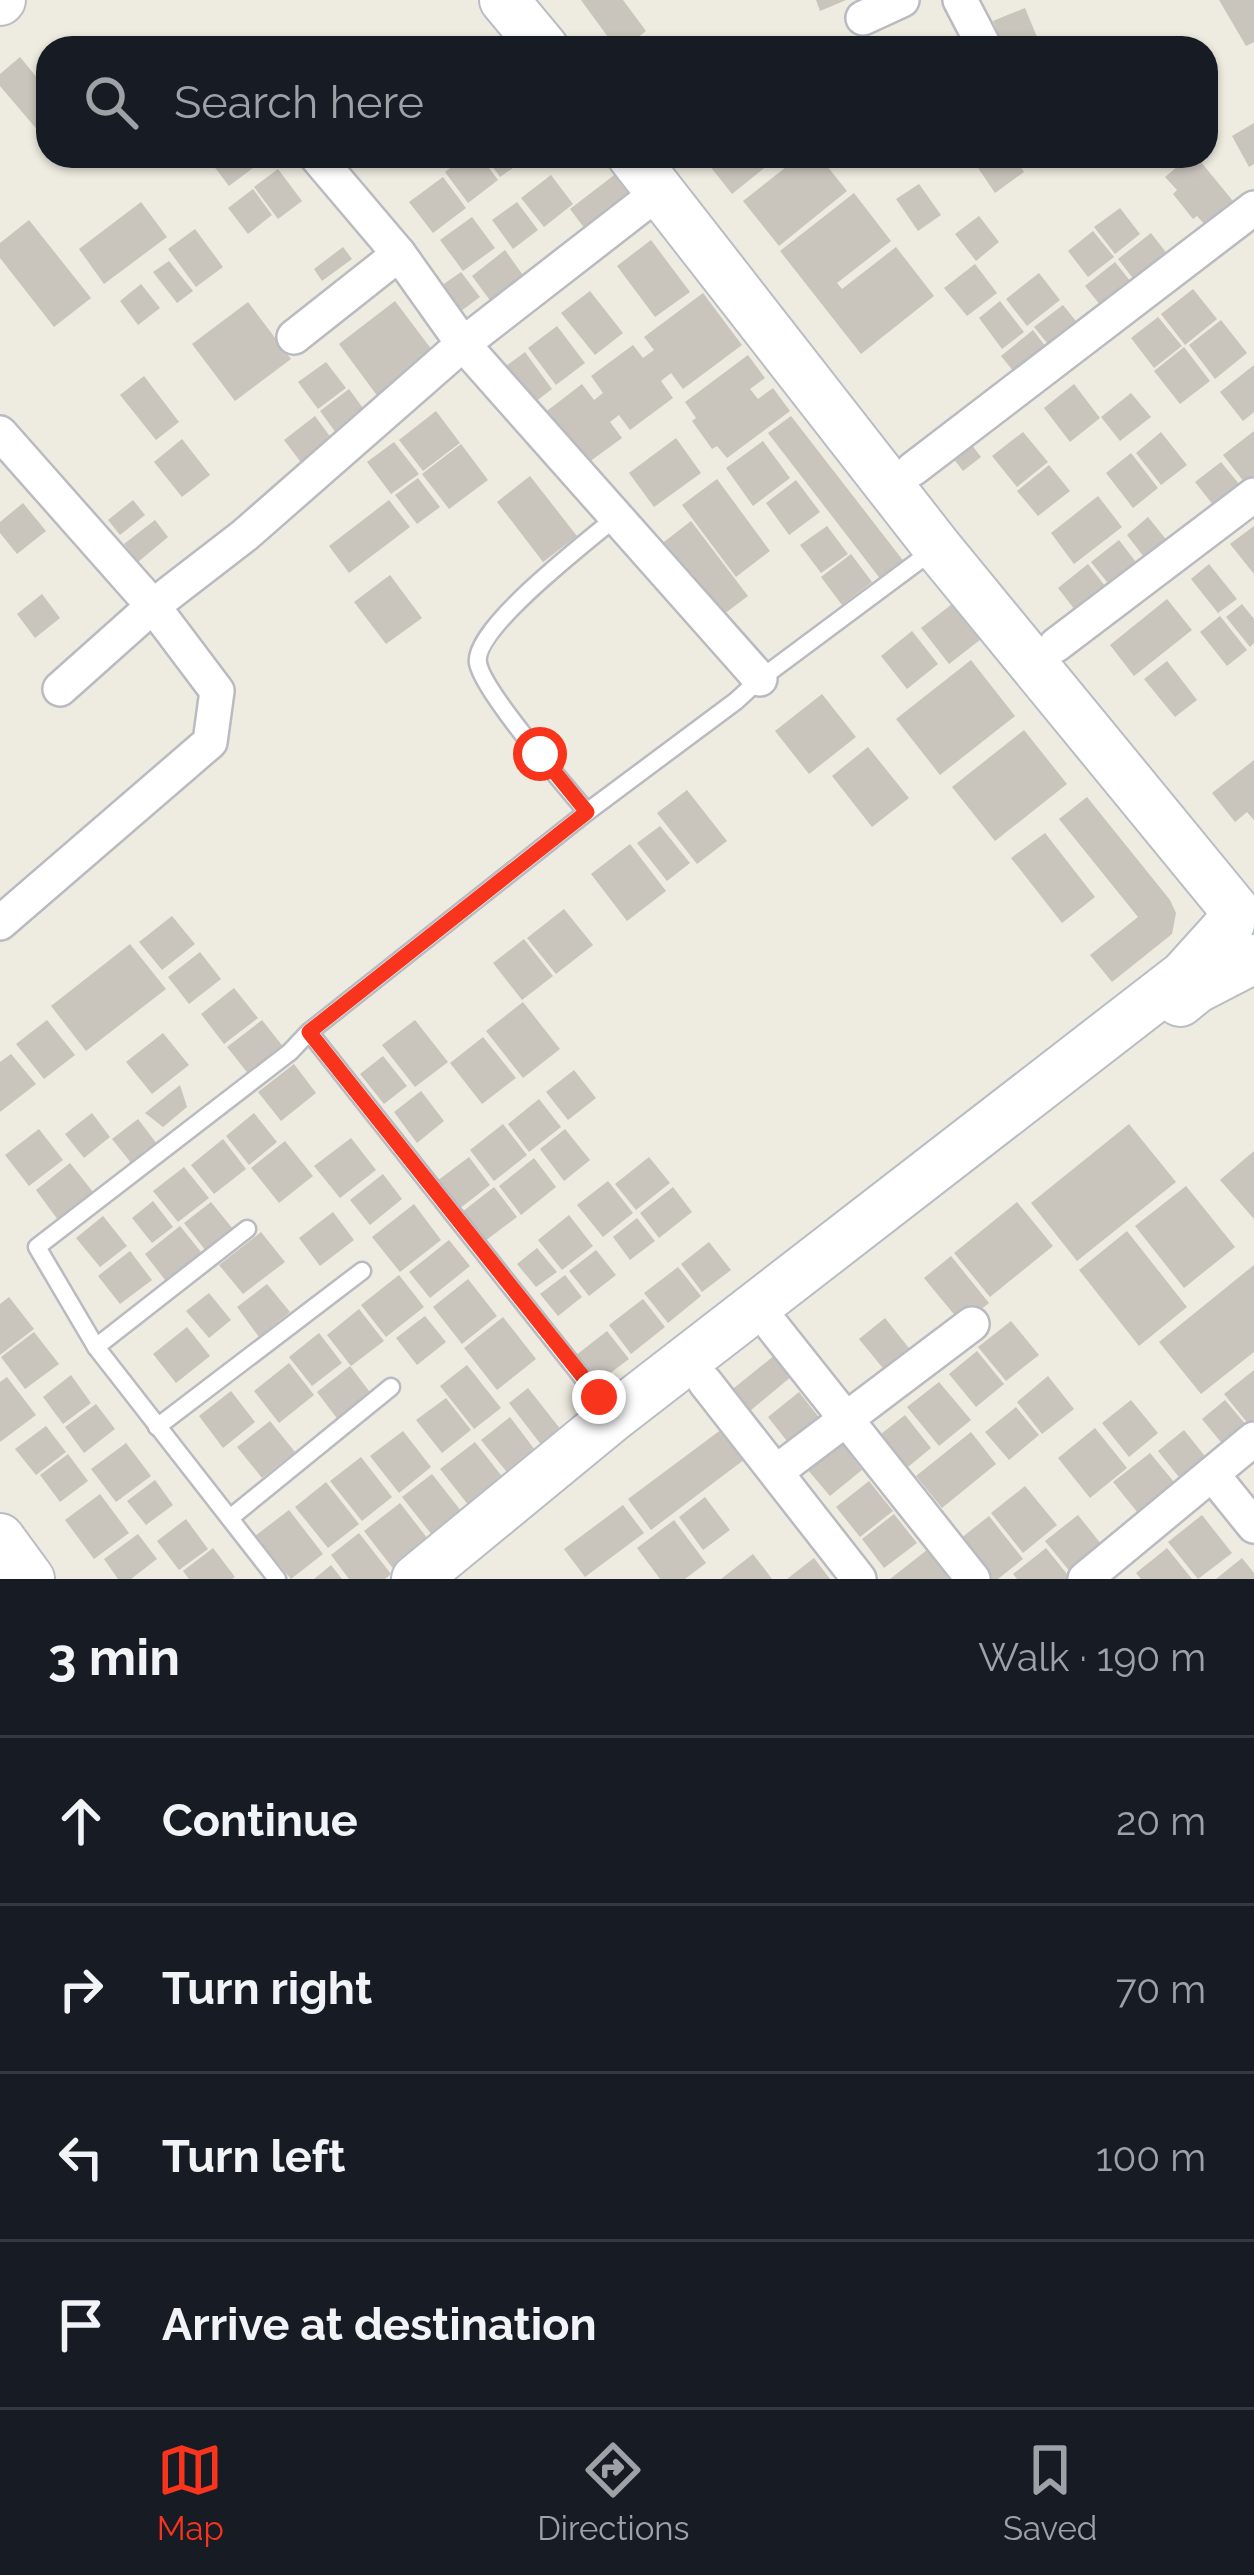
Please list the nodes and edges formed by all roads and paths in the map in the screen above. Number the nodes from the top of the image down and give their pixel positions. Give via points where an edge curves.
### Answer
1 (504, 0) edge
2 (538, 0) edge
3 (902, 0) edge
4 (960, 0) edge
5 (863, 18) dead end
6 (534, 36) edge
7 (567, 36) edge
8 (979, 36) edge
9 (326, 168) edge
10 (652, 168) edge
11 (1254, 208) edge
12 (399, 254) junction
13 (294, 337) dead end
14 (463, 344) junction
15 (0, 433) edge
16 (913, 469) junction
17 (1254, 495) edge
18 (615, 518) junction
19 (938, 547) junction
20 (152, 606) junction
21 (1056, 645) junction
22 (760, 679) junction
23 (60, 689) dead end
24 (587, 812) junction
25 (1247, 921) edge
26 (0, 923) edge
27 (309, 1032) junction
28 (247, 1229) dead end
29 (362, 1271) dead end
30 (973, 1324) dead end
31 (773, 1327) junction
32 (96, 1346) junction
33 (704, 1382) junction
34 (392, 1387) dead end
35 (613, 1417) junction
36 (846, 1419) junction
37 (158, 1427) junction
38 (1254, 1439) edge
39 (776, 1472) junction
40 (1212, 1474) junction
41 (230, 1518) junction
42 (1254, 1526) edge
43 (0, 1538) edge
44 (30, 1579) edge
45 (277, 1579) edge
46 (416, 1579) edge
47 (457, 1579) edge
48 (859, 1579) edge
49 (973, 1579) edge
50 (1085, 1579) edge

1 - 6 street
2 - 7 street
3 - 5 street
4 - 8 street
9 - 12 street
10 - 14 street
10 - 16 street
10 - 19 street
11 - 16 street
12 - 13 street
12 - 14 street
14 - 18 street
14 - 20 street
15 - 20 street
16 - 21 street
17 - 21 street
18 - 22 street
18 - 24 lane via 499,618 478,663
19 - 22 lane
19 - 25 street
20 - 23 street
20 - 26 street via 217,691 210,742
21 - 25 street via 1209,834
22 - 24 lane
24 - 27 lane
25 - 31 street via 1196,989
25 - 35 street
27 - 32 lane via 37,1247
27 - 35 lane
28 - 32 lane
29 - 37 lane
30 - 36 street
31 - 33 street
31 - 36 street
32 - 37 lane
33 - 39 street
33 - 47 street
34 - 41 lane
35 - 46 street
36 - 39 street
36 - 49 street
37 - 41 lane
38 - 40 street
39 - 48 street
40 - 42 street
40 - 50 street
41 - 45 lane
43 - 44 street

